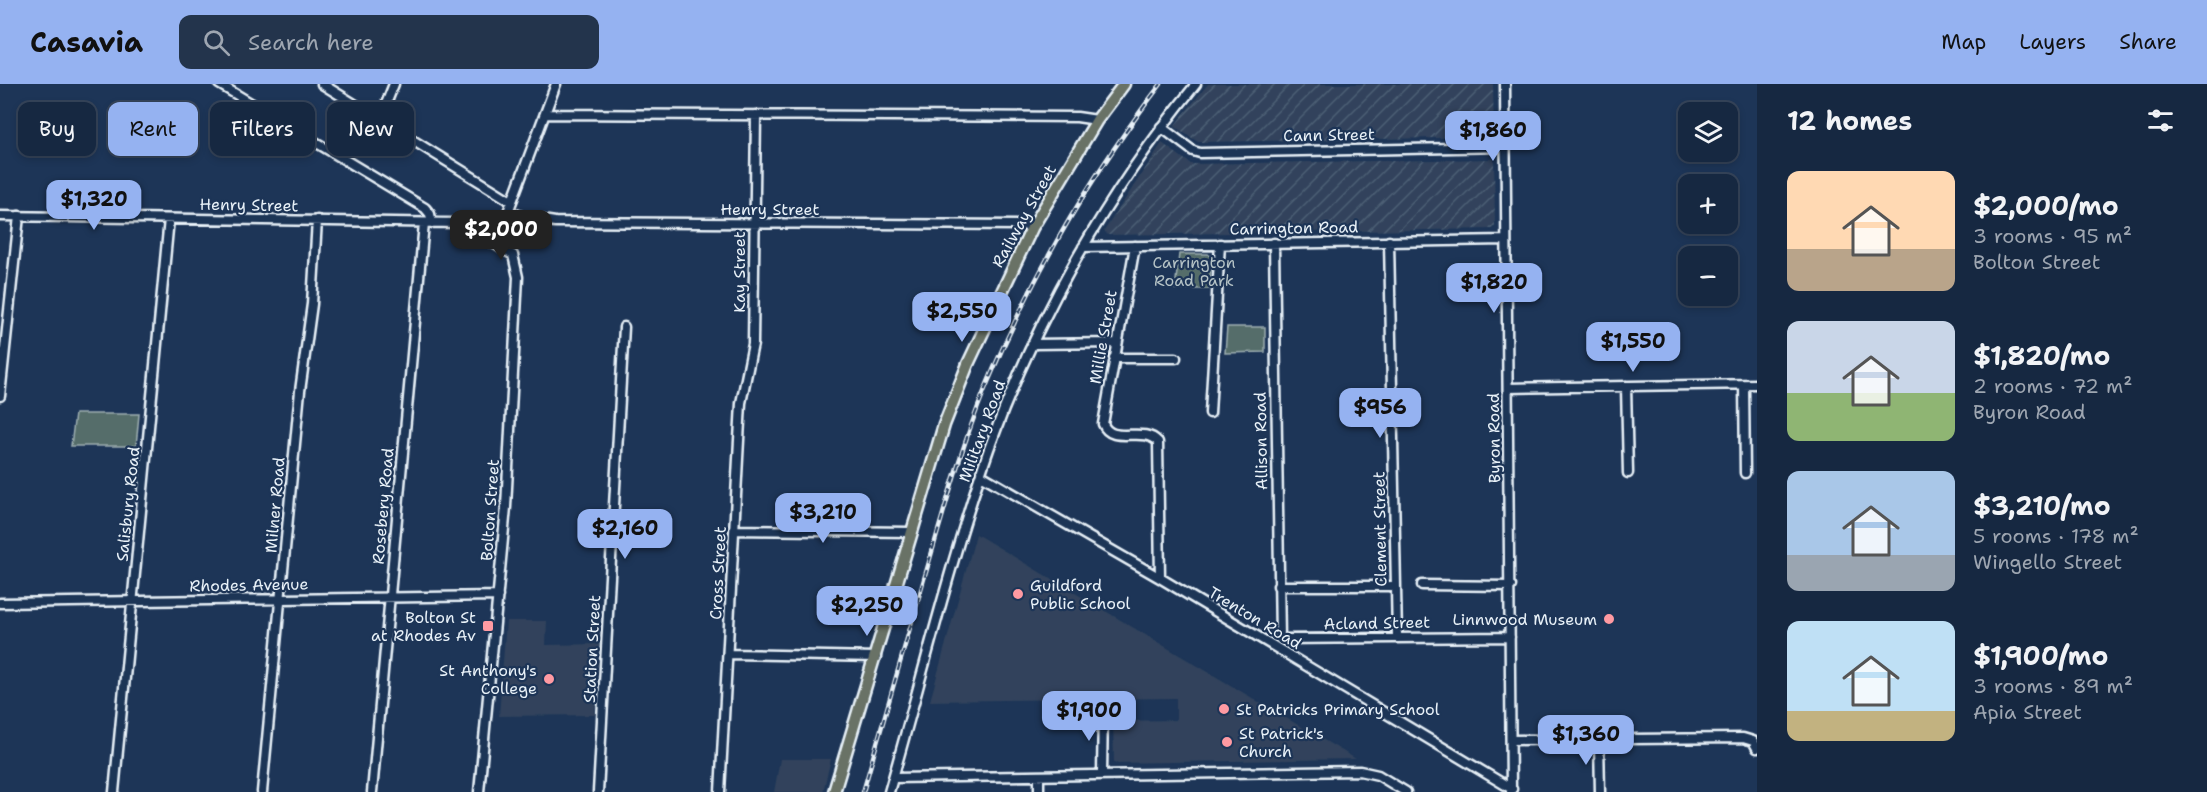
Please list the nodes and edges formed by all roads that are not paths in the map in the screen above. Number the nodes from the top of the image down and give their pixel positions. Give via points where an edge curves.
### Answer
1 (219, 84) edge
2 (322, 84) edge
3 (394, 84) edge
4 (556, 84) edge
5 (1124, 84) edge
6 (1196, 84) edge
7 (1505, 84) edge
8 (352, 102) edge
9 (387, 102) edge
10 (545, 114) junction
11 (756, 115) junction
12 (1097, 120) junction
13 (1161, 127) junction
14 (414, 140) edge
15 (1506, 147) junction
16 (511, 201) junction
17 (507, 215) junction
18 (0, 216) edge
19 (20, 216) junction
20 (170, 219) junction
21 (317, 220) junction
22 (428, 223) junction
23 (754, 225) junction
24 (1032, 228) junction
25 (1506, 240) junction
26 (493, 241) junction
27 (1389, 241) junction
28 (1274, 243) junction
29 (1220, 244) junction
30 (1135, 246) junction
31 (1083, 247) junction
32 (624, 327) dead end
33 (1117, 343) junction
34 (1033, 344) junction
35 (750, 357) joint
36 (1114, 358) junction
37 (1176, 358) dead end
38 (1757, 384) edge
39 (1744, 385) junction
40 (1626, 386) junction
41 (1508, 388) junction
42 (0, 396) edge
43 (1210, 413) dead end
44 (1628, 473) dead end
45 (1745, 473) dead end
46 (981, 475) junction
47 (735, 530) junction
48 (912, 531) junction
49 (1160, 578) junction
50 (1422, 585) dead end
51 (1278, 586) junction
52 (1396, 586) junction
53 (1511, 586) junction
54 (498, 596) junction
55 (389, 598) junction
56 (281, 599) junction
57 (133, 601) junction
58 (0, 603) edge
59 (1397, 637) junction
60 (1510, 637) junction
61 (1280, 639) junction
62 (1273, 647) junction
63 (728, 654) junction
64 (876, 657) junction
65 (1103, 709) dead end
66 (1512, 740) junction
67 (1599, 740) junction
68 (1757, 748) edge
69 (1102, 774) junction
70 (1039, 776) junction
71 (893, 778) junction
72 (1512, 791) edge
73 (114, 792) edge
74 (262, 792) edge
75 (372, 792) edge
76 (480, 792) edge
77 (598, 792) edge
78 (720, 792) edge
79 (834, 792) edge
80 (889, 792) edge
81 (1039, 792) edge
82 (1406, 792) edge
83 (1600, 792) edge

1 - 22 street via 425,208 430,214
2 - 8 street
3 - 9 street
4 - 10 street
5 - 12 main road, Railway Street
6 - 13 street, Military Road
7 - 15 street, Byron Road
10 - 11 street
10 - 16 street
11 - 12 street
11 - 23 street, Kay Street
12 - 24 main road, Railway Street
13 - 15 street, Cann Street via 1200,153
13 - 31 street, Military Road
14 - 16 street
15 - 25 street, Byron Road
16 - 17 street
17 - 23 street, Henry Street via 555,222
17 - 26 street
18 - 19 street, Henry Street
19 - 20 street, Henry Street
19 - 42 street
20 - 21 street, Henry Street
20 - 57 street, Salisbury Road
21 - 22 street, Henry Street
21 - 56 street, Milner Road
22 - 26 street, Henry Street via 459,223
22 - 55 street, Rosebery Road
23 - 24 street, Henry Street
23 - 35 street, Kay Street
24 - 48 main road, Railway Street via 981,333 944,425
25 - 27 street, Carrington Road
25 - 41 street, Byron Road
26 - 54 street, Bolton Street via 513,255 518,278
27 - 28 street, Carrington Road
27 - 52 street, Clement Street
28 - 29 street, Carrington Road
28 - 51 street, Allison Road
29 - 30 street, Carrington Road
29 - 43 street
30 - 31 street, Carrington Road
30 - 33 street, Millie Street
31 - 34 street, Military Road
32 - 77 street, Station Street
33 - 34 street
33 - 36 street, Millie Street
34 - 46 street, Military Road
35 - 47 street, Cross Street via 743,384
36 - 37 street
36 - 49 street, Millie Street via 1104,427 1108,433 1147,434 1158,442
38 - 39 street
39 - 40 street
39 - 45 street
40 - 41 street
40 - 44 street
41 - 53 street, Byron Road
46 - 49 street, Trenton Road
46 - 71 street, Military Road
47 - 48 street
47 - 63 street, Cross Street
48 - 64 main road, Railway Street
49 - 62 street, Trenton Road
50 - 53 street
51 - 52 street
51 - 61 street, Allison Road
52 - 59 street, Clement Street
53 - 60 street, Byron Road
54 - 55 street, Rhodes Avenue
54 - 76 street, Bolton Street
55 - 56 street, Rhodes Avenue
55 - 75 street, Rosebery Road
56 - 57 street, Rhodes Avenue
56 - 74 street, Milner Road
57 - 58 street, Rhodes Avenue
57 - 73 street, Salisbury Road
59 - 60 street, Acland Street
59 - 61 street, Acland Street
60 - 66 street, Byron Road
61 - 62 street
62 - 72 street, Trenton Road
63 - 64 street
63 - 78 street, Cross Street
64 - 79 main road, Railway Street
65 - 69 street
66 - 67 street
66 - 72 street, Byron Road
67 - 68 street via 1743,738 1753,741
67 - 83 street
69 - 70 street
69 - 82 street via 1360,771 1378,775
70 - 71 street
70 - 81 street
71 - 80 street, Military Road

